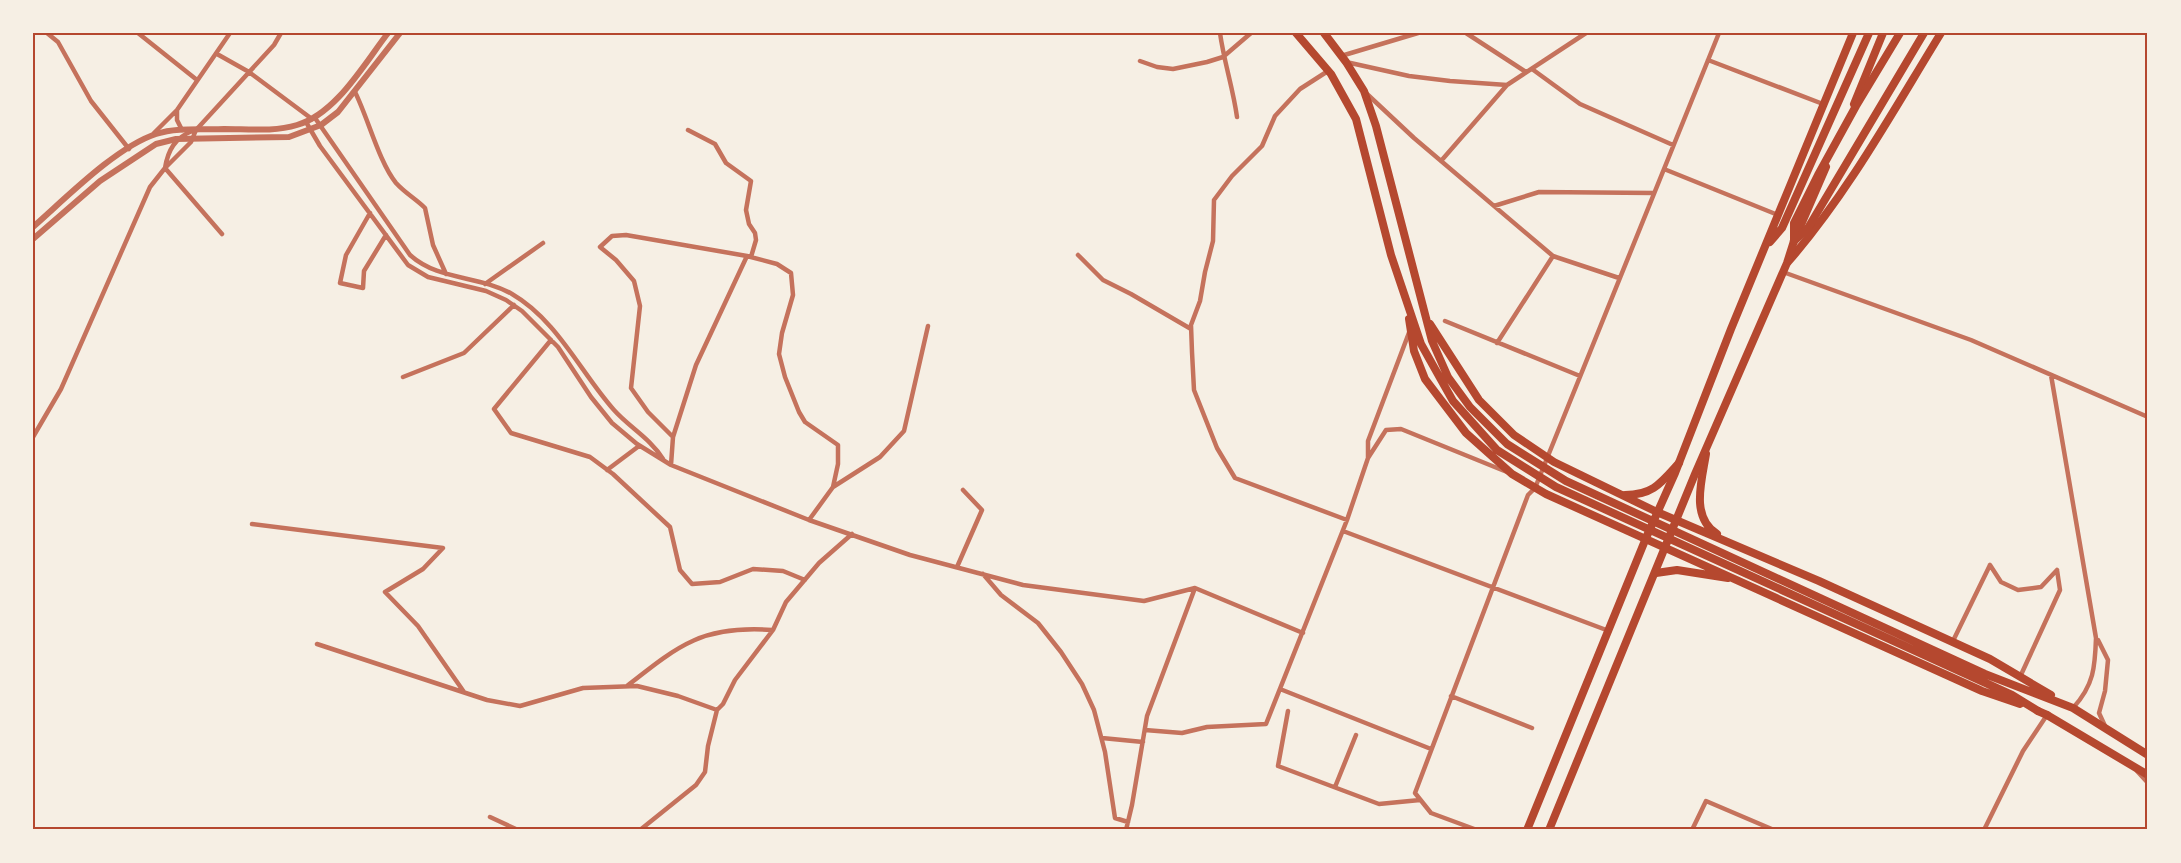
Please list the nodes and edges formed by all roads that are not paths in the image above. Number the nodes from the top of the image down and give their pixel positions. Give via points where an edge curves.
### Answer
1 (47, 33) edge
2 (138, 33) edge
3 (230, 33) edge
4 (281, 33) edge
5 (388, 33) edge
6 (400, 33) edge
7 (1220, 33) edge
8 (1251, 33) edge
9 (1296, 33) edge
10 (1324, 33) edge
11 (1418, 33) edge
12 (1466, 33) edge
13 (1586, 33) edge
14 (1719, 33) edge
15 (1853, 33) edge
16 (1869, 33) edge
17 (1883, 33) edge
18 (1900, 33) edge
19 (1924, 33) edge
20 (1941, 33) edge
21 (217, 54) junction
22 (1223, 57) junction
23 (1344, 59) junction
24 (1708, 60) junction
25 (1140, 61) dead end
26 (1532, 69) junction
27 (1329, 71) junction
28 (249, 72) junction
29 (1526, 72) junction
30 (197, 80) junction
31 (1507, 85) junction
32 (1364, 91) junction
33 (355, 92) junction
34 (1824, 105) junction
35 (177, 110) junction
36 (1237, 117) dead end
37 (311, 120) junction
38 (321, 125) junction
39 (196, 130) junction
40 (688, 130) dead end
41 (310, 131) junction
42 (183, 132) junction
43 (152, 135) junction
44 (176, 139) junction
45 (194, 139) junction
46 (1673, 146) junction
47 (129, 149) junction
48 (1441, 161) junction
49 (165, 168) junction
50 (1664, 169) junction
51 (1654, 193) junction
52 (1494, 206) junction
53 (370, 213) junction
54 (1779, 215) junction
55 (33, 227) edge
56 (222, 234) dead end
57 (386, 235) junction
58 (33, 239) edge
59 (1794, 241) junction
60 (543, 243) dead end
61 (1764, 249) junction
62 (1077, 255) dead end
63 (1553, 256) junction
64 (749, 257) junction
65 (1787, 263) junction
66 (1783, 272) junction
67 (446, 274) junction
68 (1619, 278) junction
69 (485, 284) junction
70 (1404, 294) junction
71 (514, 305) junction
72 (1426, 317) junction
73 (1445, 321) dead end
74 (928, 326) dead end
75 (1410, 328) junction
76 (1191, 329) junction
77 (551, 340) junction
78 (1497, 343) junction
79 (2051, 375) junction
80 (1580, 376) junction
81 (403, 377) dead end
82 (2148, 417) edge
83 (33, 437) edge
84 (673, 437) junction
85 (639, 446) junction
86 (1706, 450) junction
87 (1368, 458) junction
88 (1547, 458) junction
89 (664, 461) junction
90 (1680, 462) junction
91 (671, 465) junction
92 (607, 470) junction
93 (1512, 474) junction
94 (833, 487) junction
95 (1535, 488) junction
96 (963, 490) dead end
97 (1621, 495) junction
98 (1657, 512) junction
99 (809, 520) junction
100 (1347, 520) junction
101 (1677, 520) junction
102 (252, 524) dead end
103 (1343, 531) junction
104 (852, 534) junction
105 (1646, 538) junction
106 (1667, 547) junction
107 (1738, 547) junction
108 (957, 567) junction
109 (1656, 573) junction
110 (983, 574) junction
111 (805, 580) junction
112 (1738, 580) junction
113 (1493, 586) junction
114 (1195, 588) junction
115 (772, 630) junction
116 (1609, 631) junction
117 (1303, 633) junction
118 (2096, 638) junction
119 (1952, 643) junction
120 (317, 644) dead end
121 (2020, 677) junction
122 (1984, 678) junction
123 (627, 686) junction
124 (1280, 689) junction
125 (464, 692) junction
126 (1451, 696) junction
127 (2073, 708) junction
128 (717, 710) junction
129 (1288, 711) dead end
130 (2038, 711) junction
131 (2046, 715) junction
132 (1532, 728) dead end
133 (2107, 729) junction
134 (1145, 730) junction
135 (1356, 735) dead end
136 (1102, 738) junction
137 (1143, 742) junction
138 (1431, 749) junction
139 (2148, 755) edge
140 (2132, 765) junction
141 (2148, 775) edge
142 (2148, 783) edge
143 (1335, 788) junction
144 (1420, 800) junction
145 (490, 817) dead end
146 (1128, 822) junction
147 (518, 830) edge
148 (640, 830) edge
149 (1126, 830) edge
150 (1477, 830) edge
151 (1527, 830) edge
152 (1549, 830) edge
153 (1692, 830) edge
154 (1774, 830) edge
155 (1984, 830) edge

1 - 47 street via 58,42 91,101
2 - 30 street
3 - 21 street
4 - 28 street
5 - 37 street via 331,106
6 - 33 street
7 - 22 street
8 - 22 street
9 - 27 main road
10 - 23 main road
11 - 23 street
12 - 29 street
13 - 26 street
14 - 24 street
15 - 34 main road
16 - 61 main road via 1782,228
17 - 59 main road
18 - 59 highway via 1818,175 1794,223
19 - 59 highway via 1808,228
20 - 65 main road via 1869,150 1814,232
21 - 28 street
21 - 30 street
22 - 25 street via 1173,69
22 - 36 street via 1233,86
23 - 31 street via 1419,77
23 - 32 main road
24 - 34 street
24 - 46 street
26 - 29 street
26 - 46 street via 1580,104
27 - 70 main road via 1356,119
27 - 76 street via 1300,88 1275,116 1262,146 1214,200 1214,242
28 - 37 street
28 - 39 street
29 - 31 street
30 - 35 street
31 - 48 street
32 - 48 street
32 - 72 main road
33 - 38 street
33 - 67 street via 395,182 425,208 433,245
34 - 54 main road
35 - 42 street
35 - 43 street
37 - 38 street
37 - 39 street via 278,128
37 - 41 street
38 - 41 street
38 - 67 street via 405,250 420,263
39 - 42 street
39 - 45 street
40 - 64 street via 715,144 726,163 751,181 746,210 756,240
41 - 45 street via 279,138
41 - 53 street
42 - 43 street
42 - 44 street
42 - 45 street
43 - 47 street
44 - 45 street
44 - 49 street
44 - 58 street via 148,148 120,166
45 - 49 street
46 - 50 street
47 - 55 street
48 - 52 street
49 - 56 street
49 - 83 street via 150,187 61,389
50 - 51 street
50 - 54 street
51 - 52 street via 1539,192
51 - 68 street
52 - 63 street
53 - 57 street
53 - 57 street via 346,255 340,283 363,288 364,271
54 - 61 main road
57 - 71 street via 420,274 486,291
59 - 65 main road
60 - 69 street
61 - 90 main road
62 - 76 street via 1103,280
63 - 68 street
63 - 78 street
64 - 84 street via 696,365
64 - 84 street via 626,235 612,236 600,247 634,280 640,306 632,388 648,412
64 - 94 street via 777,264 791,273 793,296 779,354 784,377 805,422 838,445
65 - 66 main road
66 - 79 street via 1971,340
66 - 86 main road
67 - 69 street
68 - 80 street
69 - 89 street via 513,294 543,320 612,408 650,442
70 - 75 main road
70 - 122 main road via 1421,344 1453,401 1497,450 1556,487
71 - 77 street
71 - 81 street via 464,352
72 - 88 main road via 1479,400 1514,435
72 - 122 main road via 1448,377 1470,407 1507,444 1566,481
73 - 78 street
74 - 94 street via 904,431 880,457
75 - 87 street via 1368,441
75 - 93 main road via 1425,379 1466,433
76 - 100 street via 1194,390 1217,448 1235,478
77 - 85 street via 601,410
77 - 92 street via 495,409 511,433 590,457
78 - 80 street
79 - 82 street
79 - 118 street
80 - 88 street
84 - 91 street
85 - 89 street
85 - 92 street
86 - 101 main road
86 - 107 main road via 1699,509 1708,528
87 - 93 street via 1386,430 1401,429
87 - 100 street
88 - 95 street
88 - 97 main road
89 - 91 street
90 - 97 main road via 1643,495
90 - 98 main road
91 - 99 street
92 - 111 street via 670,527 680,570 693,584 720,582 753,569 783,571
93 - 95 main road
94 - 99 street
95 - 105 main road
95 - 113 street via 1528,495
96 - 108 street via 981,510
97 - 98 main road
98 - 101 main road
98 - 105 main road
99 - 104 street
100 - 103 street
101 - 106 main road
101 - 107 main road
102 - 125 street via 443,548 423,569 385,592 418,626
103 - 113 street
103 - 117 street
104 - 108 street
104 - 111 street
105 - 106 main road
105 - 116 main road
106 - 109 main road
106 - 112 main road
107 - 119 main road
108 - 110 street
109 - 112 main road via 1677,570
109 - 152 main road
110 - 114 street via 1023,585 1144,601
110 - 136 street via 1001,595 1038,623 1061,652 1086,693
111 - 115 street via 786,602
112 - 130 main road via 1982,691
113 - 116 street
113 - 126 street
114 - 117 street
114 - 134 street
115 - 123 street via 748,628 694,639
115 - 128 street
116 - 151 main road
117 - 124 street
118 - 127 street via 2094,676
118 - 133 street via 2108,660 2099,713
119 - 121 main road
119 - 121 street via 1990,565 2001,582 2018,590 2041,587 2056,570 2060,590
120 - 125 street
121 - 127 main road
122 - 127 main road
122 - 130 main road
123 - 125 street via 583,688 520,706
123 - 128 street via 678,696
124 - 134 street via 1266,724 1208,727 1182,733
124 - 138 street
126 - 132 street
126 - 138 street
127 - 133 main road
128 - 148 street via 705,772
129 - 143 street via 1278,766
130 - 131 main road
131 - 140 main road
131 - 155 street via 2023,751
133 - 139 main road
134 - 137 street
135 - 143 street
136 - 137 street
136 - 146 street via 1114,818
137 - 146 street
138 - 144 street via 1415,792
140 - 141 main road
140 - 142 street
143 - 144 street via 1379,804
144 - 150 street via 1431,813
145 - 147 street
146 - 149 street
153 - 154 street via 1706,801

